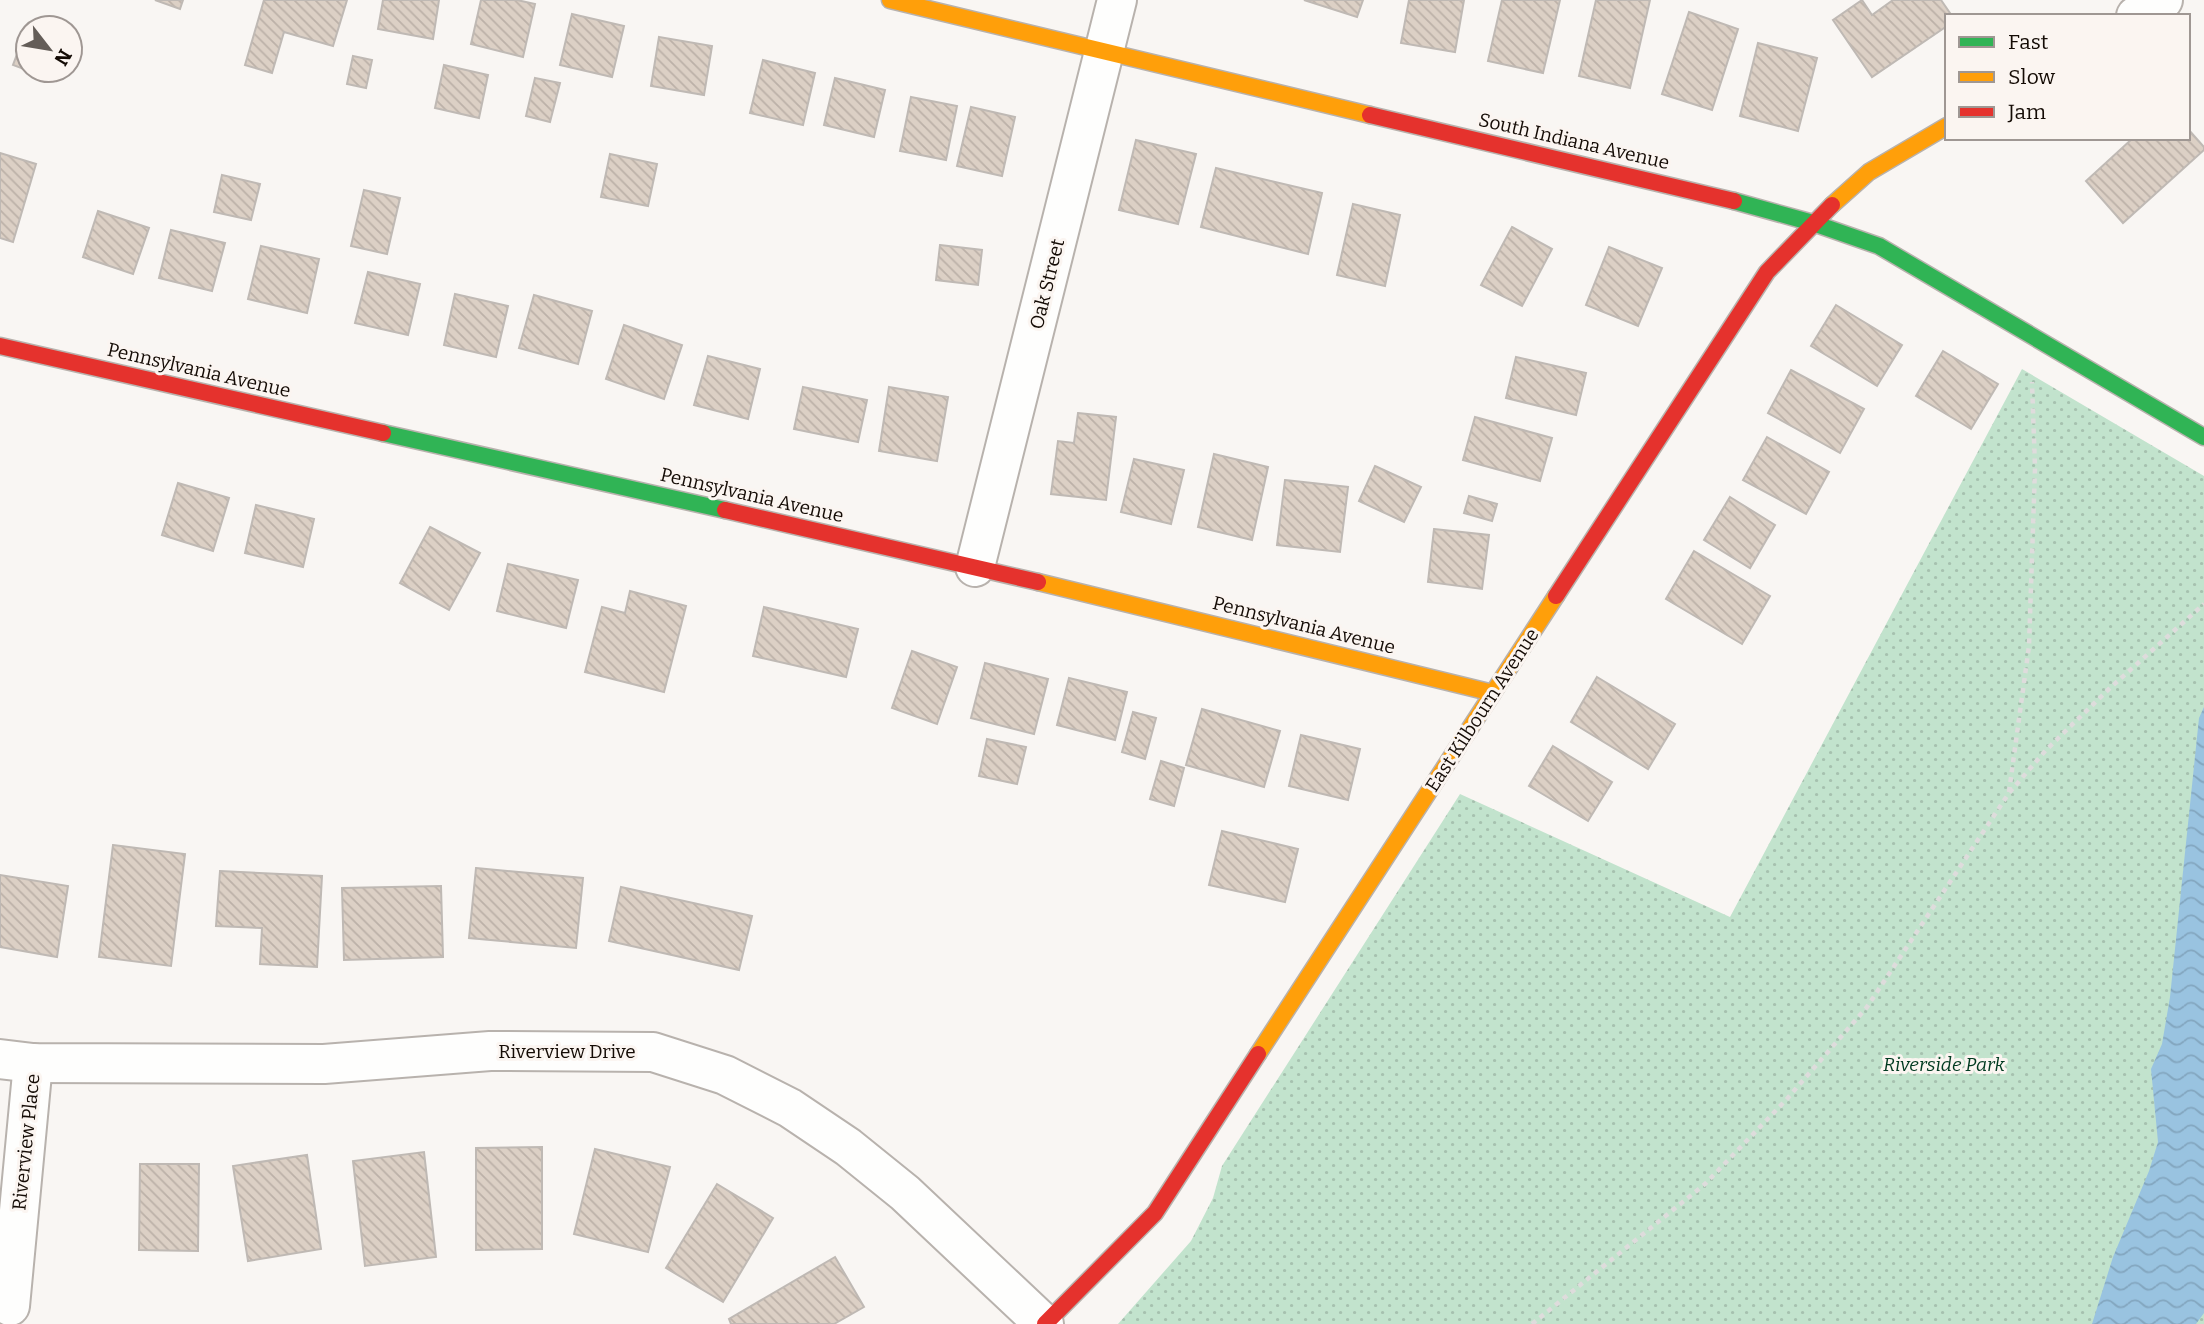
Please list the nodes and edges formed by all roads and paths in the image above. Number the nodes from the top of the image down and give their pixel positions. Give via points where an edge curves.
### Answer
1 (890, 0) edge
2 (1117, 0) edge
3 (2164, 0) edge
4 (2140, 14) edge
5 (1105, 51) junction
6 (1945, 127) edge
7 (1813, 223) junction
8 (2031, 335) junction
9 (0, 346) edge
10 (2204, 438) edge
11 (975, 568) junction
12 (2204, 604) edge
13 (1493, 692) junction
14 (2009, 793) junction
15 (17, 1061) edge
16 (10, 1306) dead end
17 (1045, 1324) edge
18 (1532, 1324) edge

1 - 5 street, South Indiana Avenue
2 - 5 street, Oak Street
3 - 4 street
5 - 7 street, South Indiana Avenue
5 - 11 street, Oak Street
6 - 7 street, East Kilbourn Avenue via 1868,172
7 - 8 street, South Indiana Avenue via 1879,246
7 - 13 street, East Kilbourn Avenue via 1767,272
8 - 10 street, South Indiana Avenue
8 - 14 path via 2035,468 2029,646
9 - 11 street, Pennsylvania Avenue
11 - 13 street, Pennsylvania Avenue
12 - 14 path via 2046,750
13 - 17 street, East Kilbourn Avenue via 1155,1213
14 - 18 path via 1867,1007 1786,1100 1705,1184
15 - 16 street, Riverview Place
15 - 17 street, Riverview Drive via 324,1064 490,1051 653,1052 725,1075 790,1108 848,1147 905,1193

